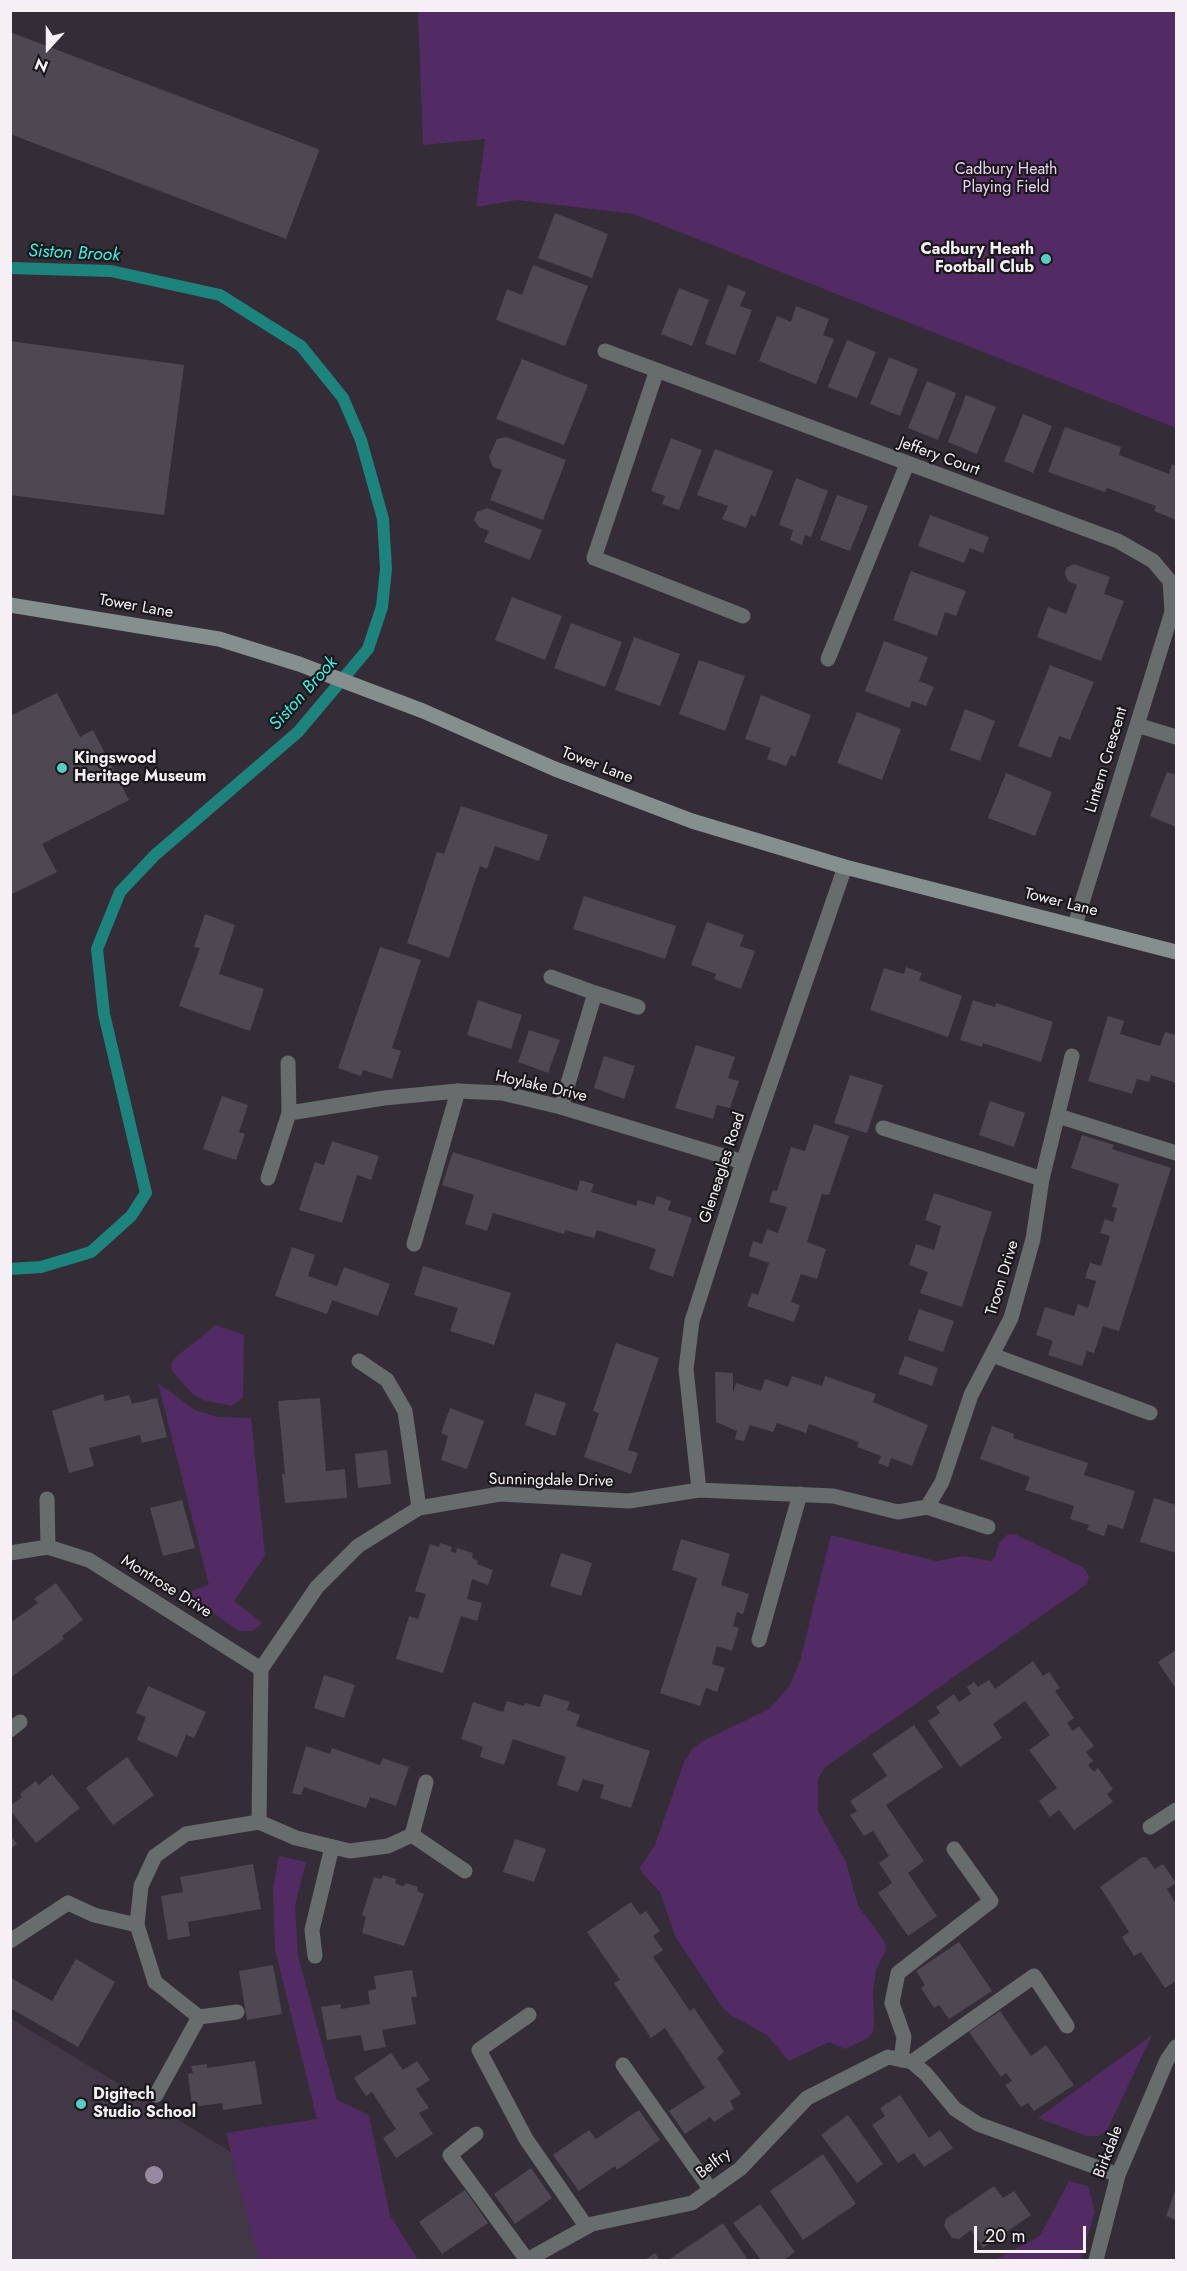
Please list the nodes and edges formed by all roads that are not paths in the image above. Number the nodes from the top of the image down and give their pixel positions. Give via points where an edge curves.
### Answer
1 (605, 351) dead end
2 (657, 370) junction
3 (907, 464) junction
4 (10, 605) edge
5 (1174, 610) edge
6 (743, 616) dead end
7 (828, 659) dead end
8 (1137, 725) junction
9 (1176, 738) edge
10 (845, 867) junction
11 (1075, 925) junction
12 (1176, 952) edge
13 (551, 977) dead end
14 (595, 993) junction
15 (638, 1007) dead end
16 (1072, 1056) dead end
17 (288, 1063) dead end
18 (459, 1091) junction
19 (561, 1107) junction
20 (289, 1113) junction
21 (1058, 1116) junction
22 (884, 1128) dead end
23 (1176, 1153) edge
24 (743, 1162) junction
25 (268, 1178) dead end
26 (1042, 1179) junction
27 (414, 1244) dead end
28 (992, 1355) junction
29 (359, 1360) dead end
30 (1150, 1413) dead end
31 (699, 1490) junction
32 (800, 1494) junction
33 (47, 1498) dead end
34 (927, 1507) junction
35 (419, 1508) junction
36 (988, 1527) dead end
37 (48, 1547) junction
38 (10, 1553) edge
39 (759, 1640) dead end
40 (261, 1669) junction
41 (426, 1782) dead end
42 (1176, 1810) edge
43 (259, 1822) junction
44 (1150, 1827) dead end
45 (412, 1835) junction
46 (332, 1847) junction
47 (954, 1849) dead end
48 (465, 1871) dead end
49 (137, 1925) junction
50 (10, 1941) edge
51 (315, 1956) dead end
52 (237, 2012) dead end
53 (529, 2015) dead end
54 (199, 2017) junction
55 (1067, 2026) dead end
56 (1176, 2047) edge
57 (906, 2061) junction
58 (1172, 2063) edge
59 (623, 2065) dead end
60 (156, 2095) dead end
61 (476, 2134) dead end
62 (1118, 2175) junction
63 (711, 2190) junction
64 (586, 2226) junction
65 (527, 2260) edge
66 (1096, 2260) edge

1 - 2 street, Jeffery Court
2 - 3 street, Jeffery Court
2 - 6 street via 594,558
3 - 5 street, Jeffery Court via 1118,541 1153,561 1170,581
3 - 7 street
4 - 10 street, Tower Lane via 219,639 299,664 692,821
5 - 8 street, Lintern Crescent
8 - 9 street
8 - 11 street, Lintern Crescent
10 - 11 street, Tower Lane
10 - 24 street, Gleneagles Road
11 - 12 street, Tower Lane
13 - 14 street
14 - 15 street
14 - 19 street
16 - 21 street, Troon Drive
17 - 20 street
18 - 19 street, Hoylake Drive via 502,1093
18 - 20 street, Hoylake Drive
18 - 27 street
19 - 24 street, Hoylake Drive
20 - 25 street
21 - 23 street
21 - 26 street, Troon Drive
22 - 26 street
24 - 31 street, Gleneagles Road via 692,1321 686,1369
26 - 28 street, Troon Drive via 1033,1239 1011,1318
28 - 30 street
28 - 34 street, Troon Drive via 971,1395 942,1482
29 - 35 street via 387,1380 405,1411
31 - 32 street, Sunningdale Drive
31 - 35 street, Sunningdale Drive via 629,1501 500,1494
32 - 34 street, Sunningdale Drive via 833,1496 898,1512
32 - 39 street
33 - 37 street
34 - 36 street, Sunningdale Drive
35 - 40 street, Sunningdale Drive via 358,1546 317,1587
37 - 38 street, Montrose Drive
37 - 40 street, Montrose Drive via 89,1560
40 - 43 street
41 - 45 street
42 - 44 street
43 - 46 street via 296,1838
43 - 49 street via 186,1834 155,1856 141,1886
45 - 46 street via 388,1846 350,1851
45 - 48 street
46 - 51 street via 312,1930
47 - 57 street via 991,1901 898,1973 892,2003 904,2037
49 - 50 street via 94,1915 68,1903
49 - 54 street via 155,1982
52 - 54 street
53 - 64 street via 479,2050 526,2139
54 - 60 street
55 - 57 street via 1034,1976
56 - 58 street, Birkdale
57 - 62 street via 926,2074 955,2109 978,2124
57 - 63 street, Belfry via 888,2057 874,2062 807,2098 740,2169
58 - 62 street, Birkdale
59 - 63 street
61 - 65 street via 450,2155
62 - 66 street, Birkdale
63 - 64 street, Belfry via 692,2203
64 - 65 street, Belfry

